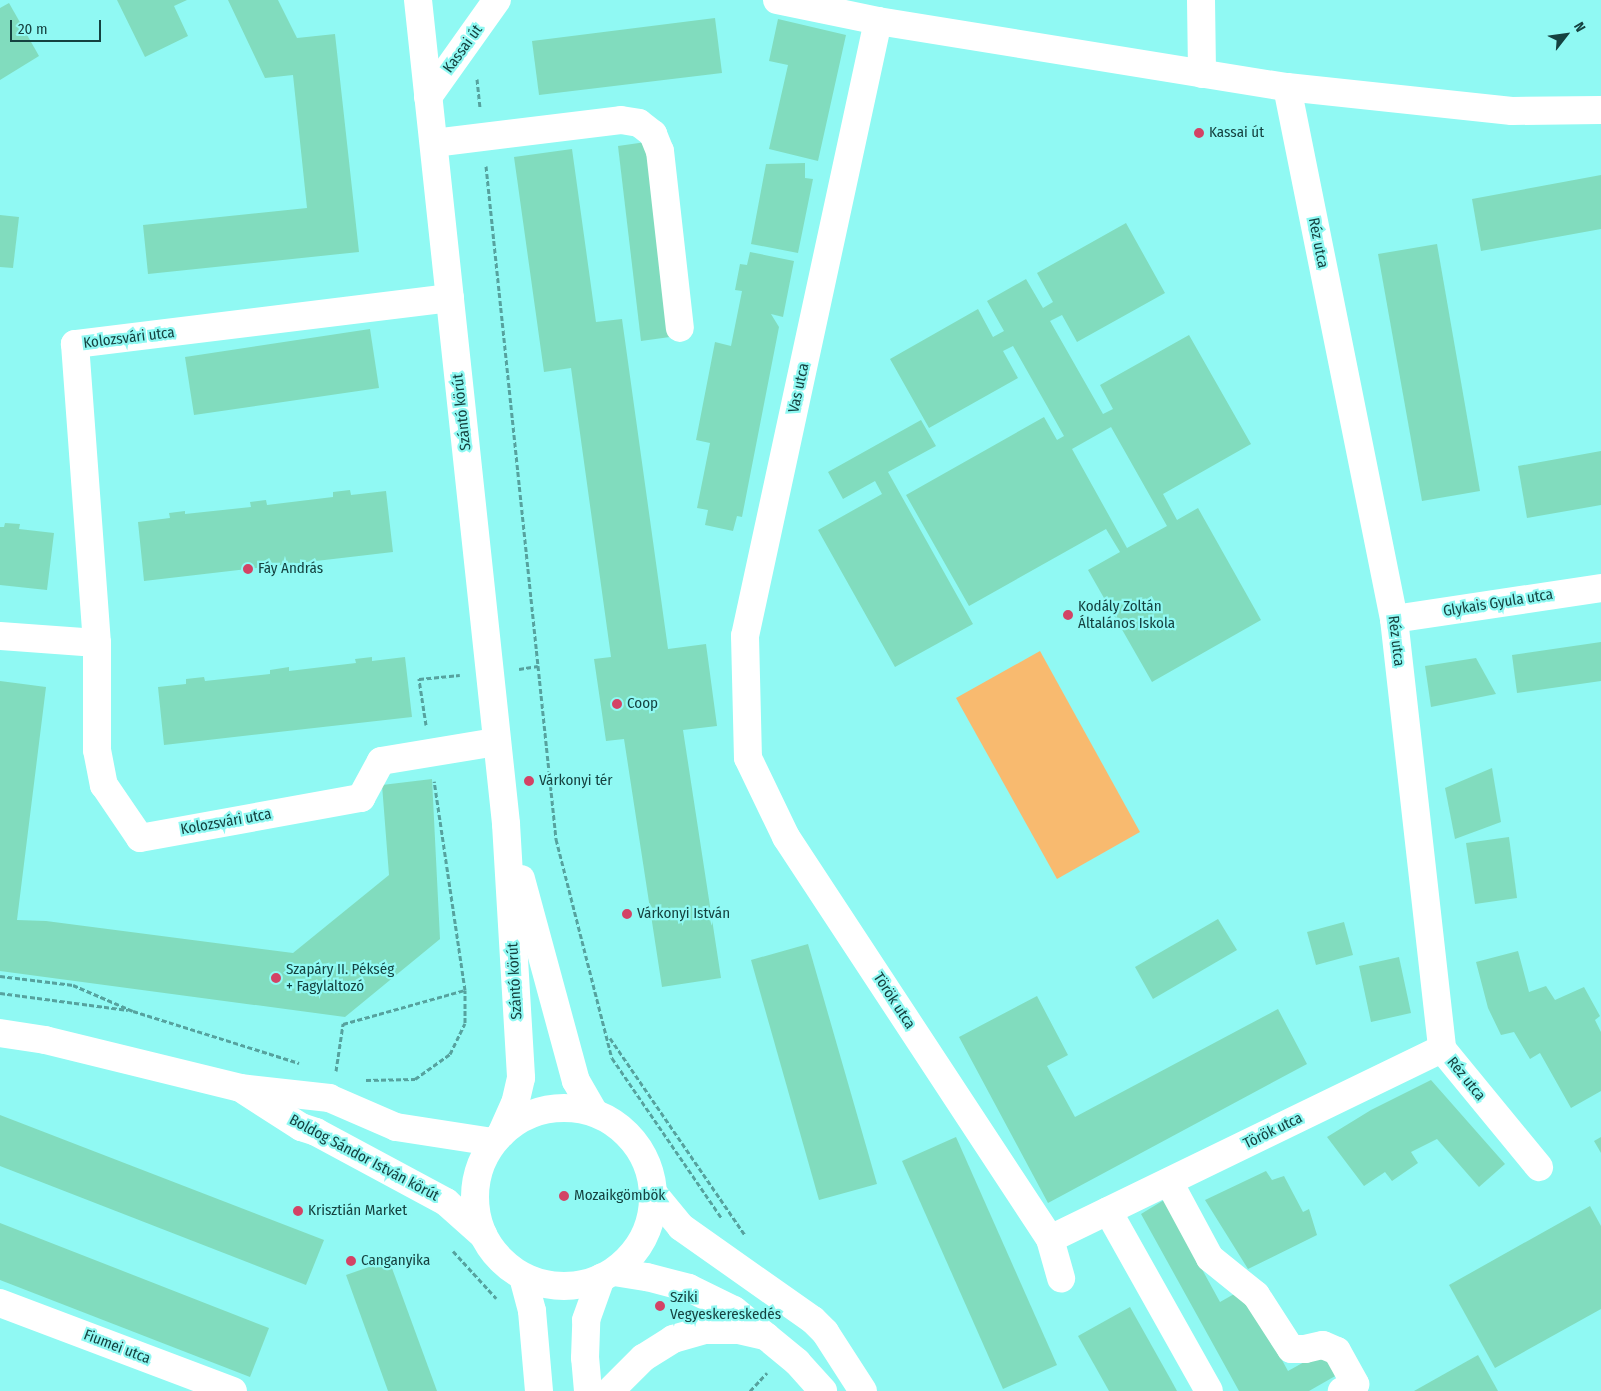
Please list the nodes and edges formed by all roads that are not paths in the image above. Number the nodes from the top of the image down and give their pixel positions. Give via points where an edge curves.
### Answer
1 (418, 0) edge
2 (497, 0) edge
3 (777, 0) edge
4 (1201, 0) edge
5 (878, 21) junction
6 (1202, 74) junction
7 (1287, 88) junction
8 (428, 97) junction
9 (1601, 110) edge
10 (434, 143) junction
11 (450, 298) junction
12 (680, 328) dead end
13 (1601, 588) edge
14 (1394, 619) junction
15 (0, 636) edge
16 (97, 643) junction
17 (496, 742) junction
18 (748, 758) joint
19 (506, 824) junction
20 (0, 1033) edge
21 (1442, 1049) junction
22 (240, 1088) junction
23 (592, 1111) junction
24 (497, 1138) junction
25 (1539, 1167) dead end
26 (1169, 1182) junction
27 (653, 1193) junction
28 (1108, 1211) junction
29 (483, 1235) junction
30 (1050, 1239) junction
31 (608, 1275) junction
32 (523, 1277) junction
33 (1060, 1278) dead end
34 (0, 1303) edge
35 (768, 1336) junction
36 (233, 1391) edge
37 (539, 1391) edge
38 (588, 1391) edge
39 (610, 1391) edge
40 (823, 1391) edge
41 (863, 1391) edge
42 (1209, 1391) edge
43 (1342, 1391) edge

1 - 8 street, Szántó körút
2 - 8 street, Kassai út
3 - 5 street
4 - 6 street
5 - 6 street
5 - 18 street, Vas utca via 745,636
6 - 7 street
7 - 9 street via 1512,111
7 - 14 street, Réz utca
8 - 10 street, Szántó körút
10 - 11 street, Szántó körút
10 - 12 street via 621,120 640,123 653,134 660,151
11 - 16 street, Kolozsvári utca via 75,344
11 - 17 street, Szántó körút
13 - 14 street, Glykais Gyula utca
14 - 21 street, Réz utca
15 - 16 street
16 - 17 street, Kolozsvári utca via 98,750 104,785 140,838 361,798 382,761
17 - 19 street, Szántó körút
18 - 30 street, Török utca via 786,837
19 - 23 street, Szántó körút via 576,1080
19 - 24 street, Szántó körút via 521,1078 515,1103
20 - 22 street, Boldog Sándor István körút via 45,1040
21 - 25 street, Réz utca
21 - 26 street, Török utca
22 - 24 street, Boldog Sándor István körút via 332,1087 396,1127
22 - 29 street, Boldog Sándor István körút via 301,1127 446,1202
23 - 24 street via 552,1109 524,1117
23 - 27 street via 631,1140 646,1165
24 - 29 street via 478,1171 475,1204
26 - 28 street, Török utca
26 - 43 street via 1210,1258 1256,1295 1291,1349 1323,1344 1337,1351 1355,1384
27 - 31 street via 649,1224 636,1251
27 - 41 street via 681,1227 813,1320 825,1332
28 - 30 street, Török utca
28 - 42 street
29 - 32 street via 499,1259
30 - 33 street, Török utca
31 - 32 street via 575,1286 548,1285
31 - 35 street via 647,1277 689,1288 734,1310
31 - 38 street via 586,1320
32 - 37 street via 532,1310
34 - 36 street, Fiumei utca
35 - 39 street via 739,1330 704,1330 673,1339 643,1358
35 - 40 street

